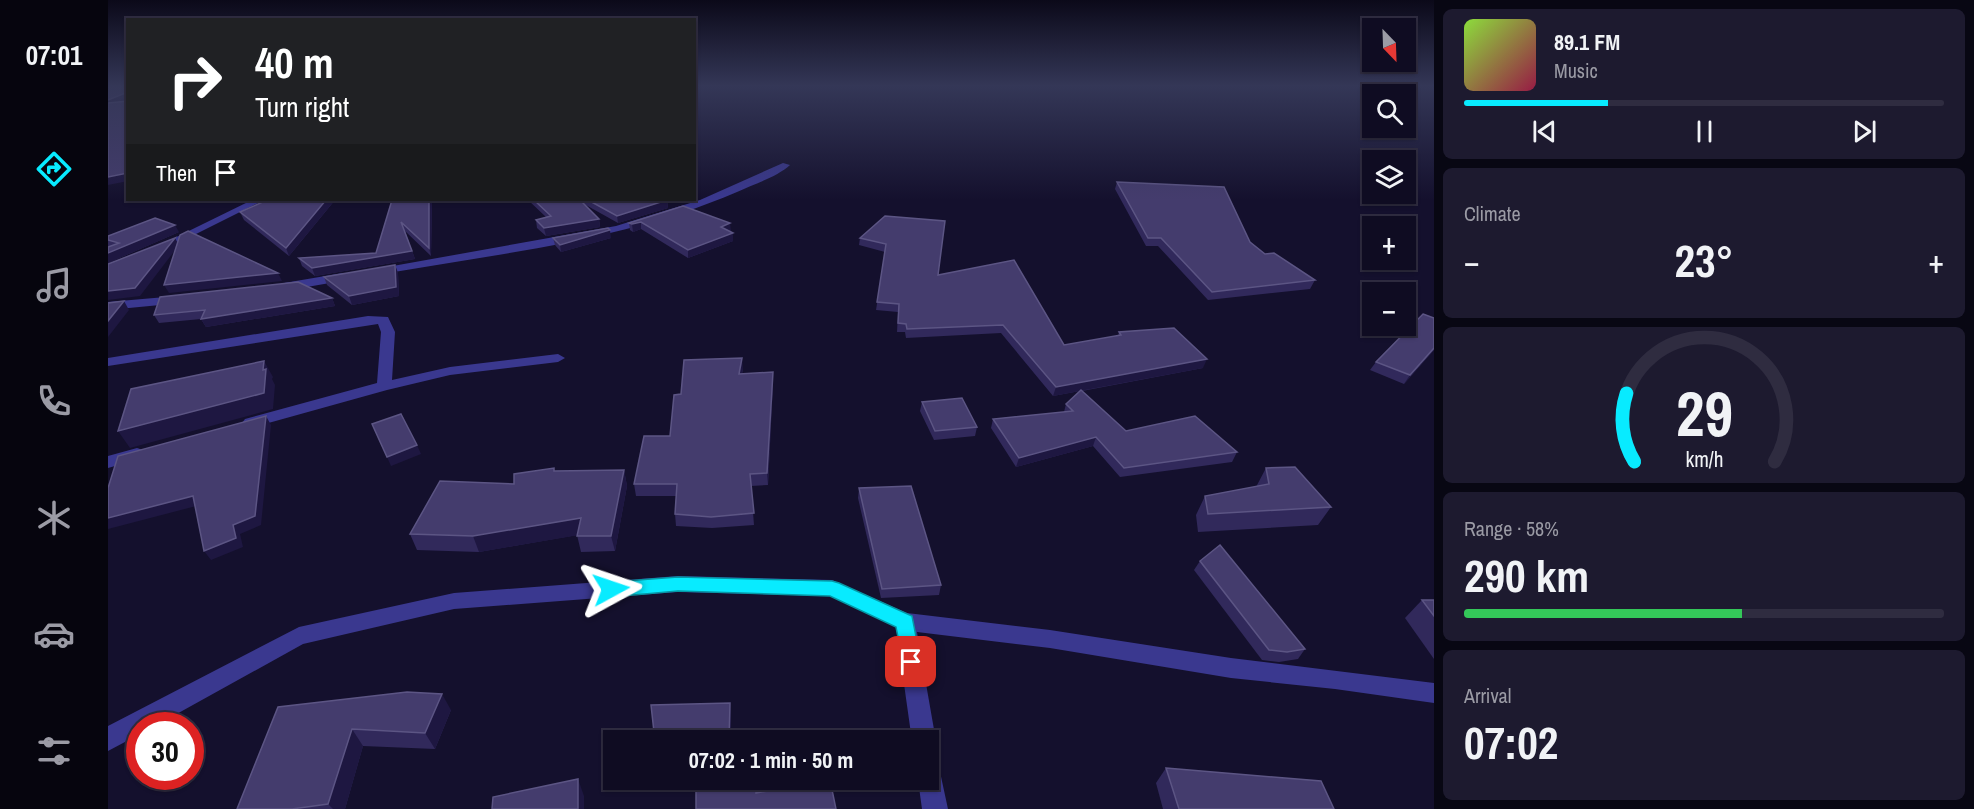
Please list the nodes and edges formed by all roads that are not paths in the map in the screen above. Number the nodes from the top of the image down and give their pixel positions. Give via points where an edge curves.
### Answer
1 (786, 165) dead end
2 (257, 201) edge
3 (143, 255) edge
4 (273, 288) edge
5 (193, 299) edge
6 (108, 306) edge
7 (558, 358) dead end
8 (108, 362) edge
9 (384, 386) junction
10 (237, 427) edge
11 (151, 450) edge
12 (108, 462) edge
13 (905, 622) junction
14 (1434, 693) edge
15 (922, 730) edge
16 (108, 739) edge
17 (932, 790) edge
18 (935, 809) edge

1 - 4 street via 756,181 617,229
2 - 3 street
5 - 6 street
7 - 9 street via 450,371
8 - 9 street via 383,320 388,332
9 - 10 street
11 - 12 street
13 - 14 street
13 - 15 street
13 - 16 street via 832,588 678,584 454,601 299,636
17 - 18 street

